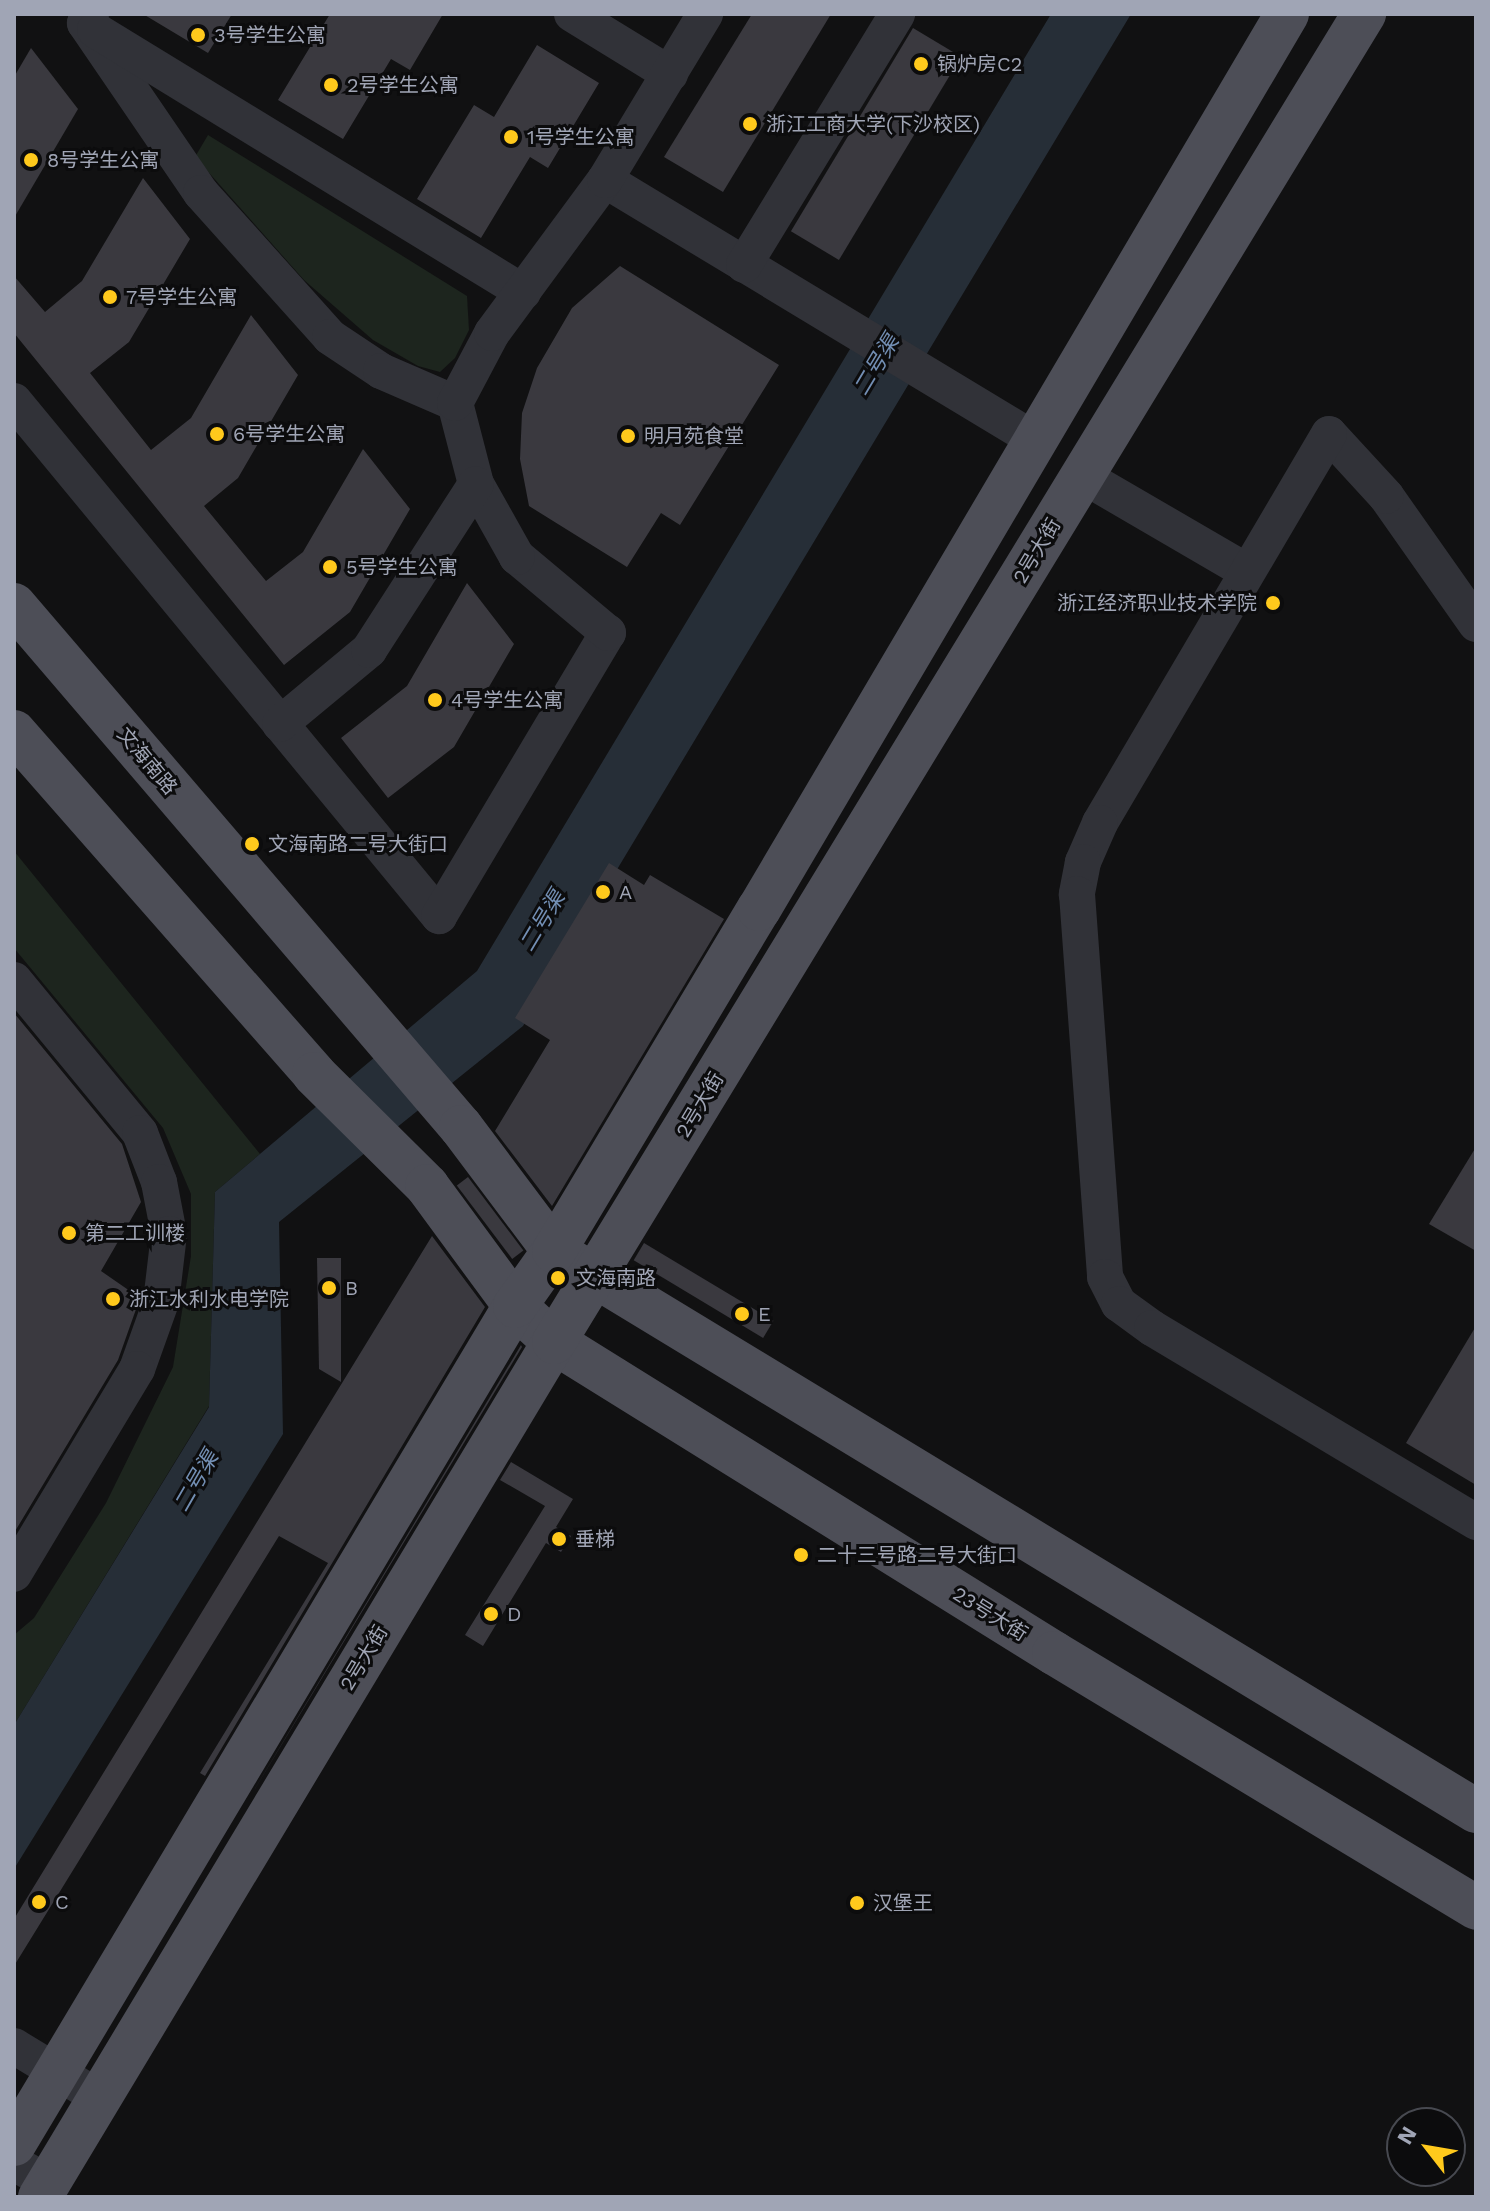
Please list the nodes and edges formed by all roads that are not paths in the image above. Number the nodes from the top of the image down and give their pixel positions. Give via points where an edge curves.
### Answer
1 (572, 14) edge
2 (705, 14) edge
3 (897, 14) edge
4 (1287, 14) edge
5 (1364, 14) edge
6 (82, 17) edge
7 (670, 74) junction
8 (605, 180) junction
9 (744, 265) junction
10 (523, 292) junction
11 (14, 401) edge
12 (455, 403) junction
13 (1037, 441) junction
14 (1083, 476) junction
15 (476, 484) junction
16 (1246, 571) junction
17 (14, 605) edge
18 (1476, 624) edge
19 (280, 724) junction
20 (14, 732) edge
21 (14, 980) edge
22 (554, 1251) junction
23 (594, 1278) junction
24 (515, 1306) junction
25 (554, 1342) junction
26 (1476, 1522) edge
27 (14, 1574) edge
28 (1476, 1811) edge
29 (1476, 1908) edge
30 (14, 2046) edge
31 (58, 2072) junction
32 (100, 2098) junction
33 (14, 2144) edge
34 (34, 2181) edge

1 - 7 street
2 - 7 street
3 - 9 street
4 - 13 main road
5 - 14 main road, 2号大街
6 - 10 street
6 - 12 street via 201,193 330,337 381,371
7 - 8 street
8 - 9 street
8 - 10 street
9 - 13 street
10 - 12 street via 492,333
11 - 19 street
12 - 15 street
13 - 22 main road
14 - 16 street
14 - 23 main road, 2号大街
15 - 19 street via 369,650
15 - 19 street via 517,557 608,633 439,916
16 - 18 street via 1329,434 1386,496
16 - 26 street via 1100,823 1083,862 1077,894 1105,1277 1119,1304 1152,1328
17 - 22 main road, 文海南路 via 461,1127
20 - 24 main road via 314,1074 427,1186
21 - 27 street via 140,1133 159,1182 169,1234 161,1302 137,1369
22 - 23 main road
22 - 24 main road
23 - 25 main road, 2号大街
23 - 28 main road
24 - 25 main road, 23号大街
24 - 31 main road
25 - 29 main road, 23号大街
25 - 32 main road, 2号大街
30 - 31 street
31 - 32 street
31 - 33 main road
32 - 34 main road, 2号大街

